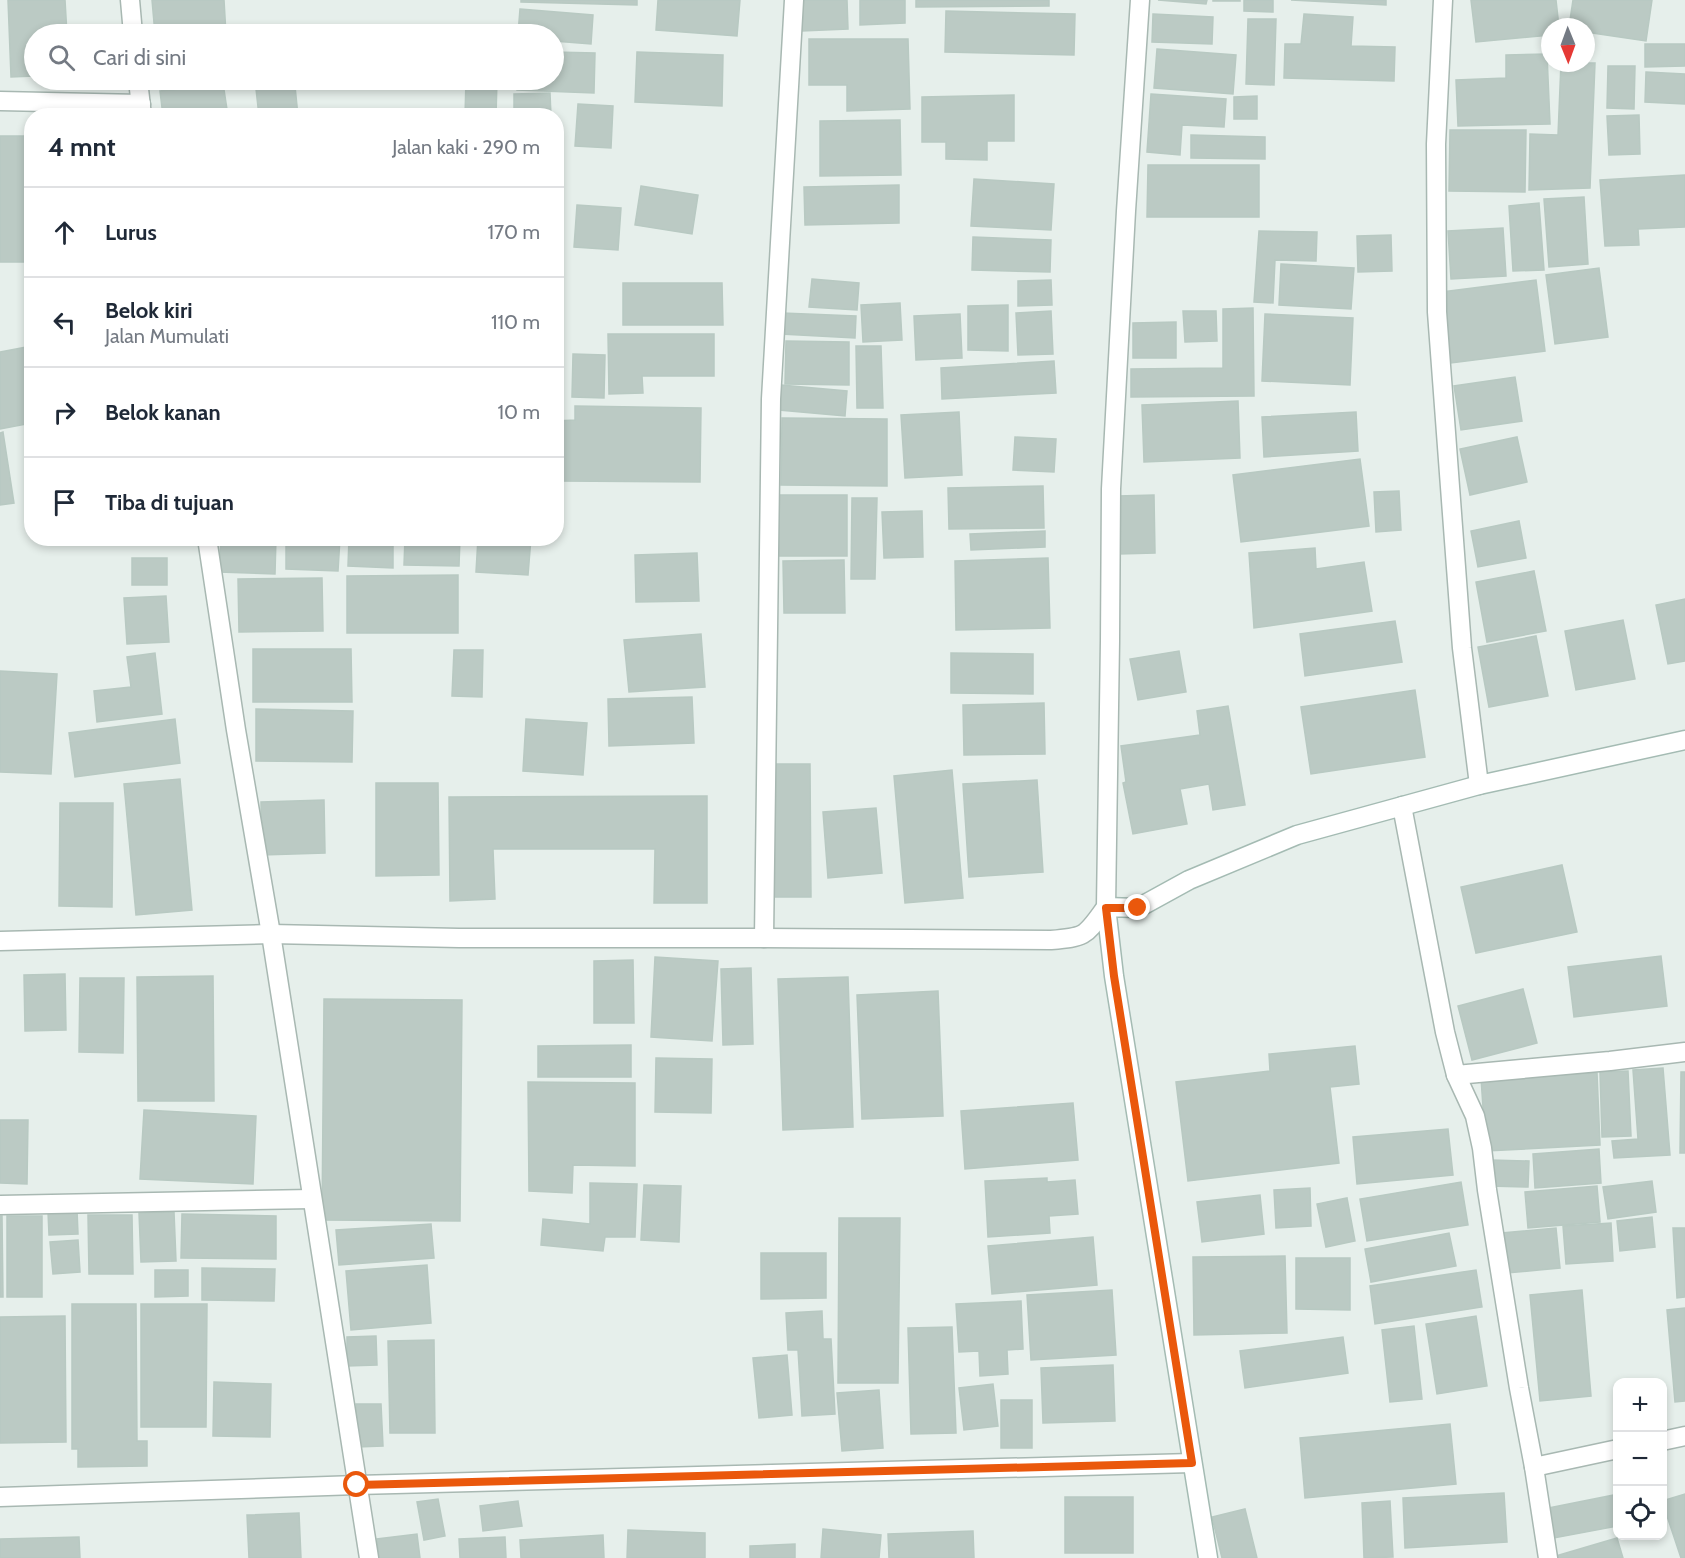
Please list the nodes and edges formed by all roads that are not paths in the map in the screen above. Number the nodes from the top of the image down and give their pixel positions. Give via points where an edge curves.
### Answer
1 (130, 0) edge
2 (794, 0) edge
3 (1140, 0) edge
4 (1443, 0) edge
5 (132, 24) edge
6 (139, 90) edge
7 (0, 100) edge
8 (113, 108) edge
9 (141, 108) edge
10 (208, 546) edge
11 (1685, 740) edge
12 (1479, 785) junction
13 (1402, 806) junction
14 (1106, 908) junction
15 (271, 934) junction
16 (764, 938) junction
17 (0, 941) edge
18 (1685, 1052) edge
19 (1456, 1074) junction
20 (312, 1199) junction
21 (0, 1205) edge
22 (1685, 1436) edge
23 (1667, 1440) edge
24 (1613, 1450) edge
25 (1192, 1463) junction
26 (1534, 1467) junction
27 (357, 1485) junction
28 (0, 1497) edge
29 (369, 1558) edge
30 (1208, 1558) edge
31 (1548, 1558) edge

1 - 5 street
2 - 16 street via 771,399
3 - 14 street via 1111,489
4 - 12 street via 1436,144 1437,312 1462,648
6 - 9 street
7 - 8 street
10 - 15 street
11 - 12 street
12 - 13 street
13 - 14 street via 1286,840 1190,880 1138,908
13 - 19 street
14 - 16 street via 1087,934 1051,940
14 - 25 street
15 - 16 street
15 - 17 street
15 - 20 street
18 - 19 street
19 - 26 street via 1475,1116 1482,1148
20 - 21 street
20 - 27 street
22 - 23 street
24 - 26 street
25 - 27 street
25 - 30 street
26 - 31 street
27 - 28 street
27 - 29 street

